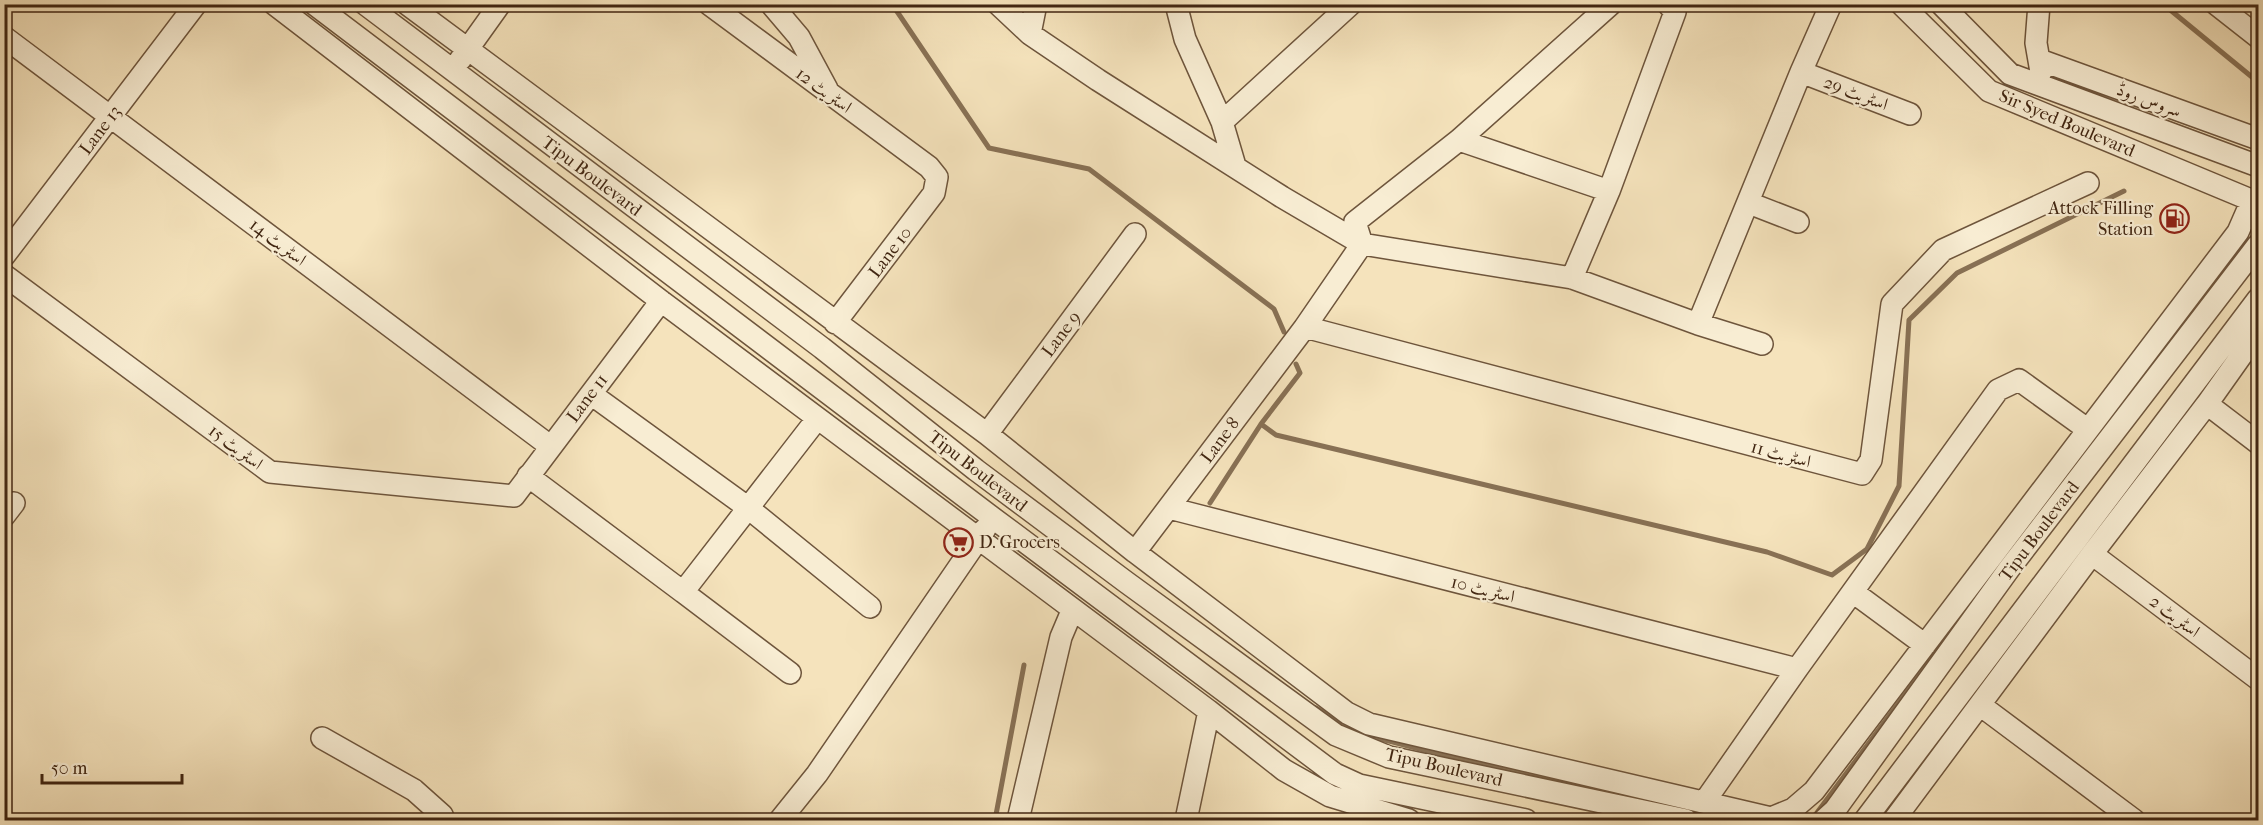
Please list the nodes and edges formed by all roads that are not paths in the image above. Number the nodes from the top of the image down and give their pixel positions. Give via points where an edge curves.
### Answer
1 (196, 4) edge
2 (274, 4) edge
3 (314, 4) edge
4 (365, 4) edge
5 (407, 4) edge
6 (500, 4) edge
7 (709, 4) edge
8 (771, 4) edge
9 (998, 4) edge
10 (1036, 4) edge
11 (1176, 4) edge
12 (1351, 4) edge
13 (1611, 4) edge
14 (1668, 4) edge
15 (1831, 4) edge
16 (1901, 4) edge
17 (1941, 4) edge
18 (2039, 4) edge
19 (2216, 4) edge
20 (1030, 34) junction
21 (4, 37) edge
22 (2259, 37) edge
23 (468, 50) junction
24 (2040, 60) junction
25 (452, 70) junction
26 (1801, 72) junction
27 (2043, 87) junction
28 (830, 94) junction
29 (1910, 114) dead end
30 (110, 116) junction
31 (1222, 122) junction
32 (2259, 139) edge
33 (1459, 140) junction
34 (1235, 166) junction
35 (2259, 166) edge
36 (937, 177) joint
37 (2088, 183) dead end
38 (1609, 190) junction
39 (2255, 202) edge
40 (1749, 203) junction
41 (1798, 222) dead end
42 (657, 225) junction
43 (1135, 234) dead end
44 (1362, 244) junction
45 (2259, 244) edge
46 (637, 247) junction
47 (4, 256) edge
48 (4, 275) edge
49 (1572, 278) junction
50 (2259, 299) edge
51 (661, 301) junction
52 (835, 323) junction
53 (1698, 324) junction
54 (1305, 327) junction
55 (2249, 334) edge
56 (1761, 344) dead end
57 (591, 394) junction
58 (2207, 404) junction
59 (817, 418) junction
60 (2087, 429) junction
61 (987, 434) junction
62 (2259, 443) edge
63 (550, 446) junction
64 (528, 476) junction
65 (514, 496) joint
66 (747, 507) junction
67 (1169, 508) junction
68 (993, 518) junction
69 (977, 539) junction
70 (1135, 552) junction
71 (2092, 554) junction
72 (683, 592) junction
73 (1853, 592) junction
74 (870, 607) dead end
75 (1072, 610) junction
76 (2013, 625) junction
77 (2030, 637) junction
78 (1924, 645) junction
79 (1285, 666) junction
80 (1797, 669) junction
81 (790, 673) dead end
82 (2259, 679) edge
83 (1270, 686) junction
84 (1980, 705) junction
85 (1249, 709) junction
86 (1209, 711) junction
87 (322, 738) dead end
88 (1705, 801) junction
89 (444, 820) edge
90 (780, 820) edge
91 (1018, 820) edge
92 (1186, 820) edge
93 (1409, 820) edge
94 (1526, 820) edge
95 (1686, 820) edge
96 (1824, 820) edge
97 (1864, 820) edge
98 (1894, 820) edge
99 (2134, 820) edge

1 - 30 street, Lane 13
2 - 51 street
3 - 46 street, Tipu Boulevard
4 - 25 street, Tipu Boulevard
5 - 23 street
6 - 23 street
7 - 28 street, اسٹریٹ 12
8 - 28 street via 799,37
9 - 20 street
10 - 20 street
11 - 31 street via 1185,39
12 - 31 street
13 - 33 street
14 - 38 street via 1675,12
15 - 26 street
16 - 39 street, Sir Syed Boulevard via 1989,91
17 - 27 street, Sir Syed Boulevard via 2010,74
18 - 24 street via 2036,43
19 - 22 street
20 - 34 street
21 - 30 street, اسٹریٹ 14
23 - 25 street
23 - 52 street
24 - 27 street
24 - 32 street, سروس روڈ
25 - 42 street, Tipu Boulevard
26 - 29 street, اسٹریٹ 29
26 - 40 street
27 - 35 street, Sir Syed Boulevard
28 - 36 street, اسٹریٹ 12
30 - 47 street, Lane 13
30 - 63 street, اسٹریٹ 14
31 - 34 street
33 - 38 street
33 - 44 street via 1356,222
34 - 44 street
36 - 52 street, Lane 10 via 934,193
37 - 54 street, اسٹریٹ 11 via 1943,250 1892,304 1871,460 1862,474
38 - 49 street
39 - 60 street via 2238,232
40 - 41 street
40 - 53 street
42 - 46 street
42 - 83 street, Tipu Boulevard via 976,470
43 - 61 street, Lane 9
44 - 49 street
44 - 54 street, Lane 8
45 - 96 street, Tipu Boulevard via 2009,569
46 - 68 street, Tipu Boulevard
48 - 65 street, اسٹریٹ 15 via 270,472
49 - 53 street
50 - 55 street, Tipu Boulevard
51 - 57 street, Lane 11
51 - 59 street
52 - 61 street
53 - 56 street
54 - 67 street, Lane 8
55 - 58 street
55 - 76 street, Tipu Boulevard
57 - 63 street, Lane 11
57 - 66 street
58 - 62 street
58 - 71 street
59 - 66 street
59 - 69 street
60 - 73 street via 2019,380 1998,390
60 - 78 street
61 - 70 street
63 - 64 street, Lane 11
64 - 65 street, Lane 11
64 - 72 street
66 - 72 street
66 - 74 street
67 - 70 street, Lane 8
67 - 80 street, اسٹریٹ 10
68 - 69 street
68 - 85 street, Tipu Boulevard
69 - 75 street
69 - 90 street via 817,774
70 - 79 street
71 - 77 street
71 - 82 street, اسٹریٹ 2
72 - 81 street
73 - 78 street
73 - 80 street
75 - 86 street
75 - 91 street via 1061,637
76 - 77 street
76 - 97 street, Tipu Boulevard
77 - 84 street
78 - 88 street via 1814,791 1793,809 1771,818
79 - 83 street
79 - 88 street via 1339,707 1369,724
80 - 88 street
83 - 85 street
83 - 95 street, Tipu Boulevard via 1336,735 1389,757
84 - 98 street
84 - 99 street
85 - 94 street, Tipu Boulevard via 1335,774 1359,785
86 - 92 street
86 - 93 street via 1284,770 1330,796
87 - 89 street via 414,790

